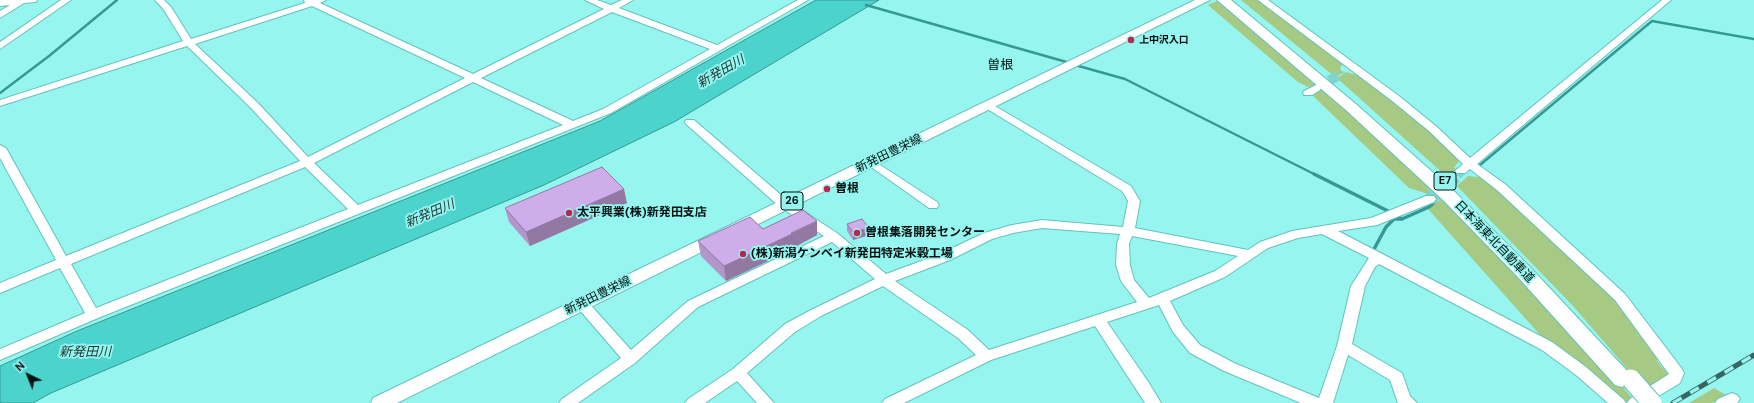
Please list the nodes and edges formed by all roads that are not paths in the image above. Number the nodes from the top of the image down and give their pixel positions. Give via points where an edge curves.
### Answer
1 (33, 0) edge
2 (67, 0) edge
3 (160, 0) edge
4 (322, 0) edge
5 (589, 0) edge
6 (629, 0) edge
7 (804, 0) edge
8 (1262, 0) edge
9 (1667, 0) edge
10 (23, 1) edge
11 (1201, 1) edge
12 (309, 2) edge
13 (0, 3) edge
14 (1232, 3) edge
15 (611, 9) junction
16 (0, 15) edge
17 (188, 42) junction
18 (0, 46) edge
19 (717, 48) junction
20 (472, 79) junction
21 (0, 103) edge
22 (988, 105) junction
23 (690, 122) dead end
24 (573, 126) junction
25 (0, 148) edge
26 (307, 162) junction
27 (871, 162) junction
28 (1469, 163) junction
29 (1461, 171) tunnel mouth
30 (1426, 201) tunnel mouth
31 (784, 204) junction
32 (933, 205) dead end
33 (357, 211) junction
34 (1323, 229) junction
35 (1128, 231) junction
36 (833, 236) junction
37 (1248, 254) junction
38 (1376, 259) junction
39 (63, 263) junction
40 (884, 280) junction
41 (0, 288) edge
42 (1162, 299) junction
43 (582, 304) junction
44 (1146, 305) junction
45 (93, 315) junction
46 (1099, 321) junction
47 (1344, 346) junction
48 (0, 355) edge
49 (986, 356) junction
50 (630, 359) junction
51 (738, 374) junction
52 (1627, 379) junction
53 (380, 403) edge
54 (568, 403) edge
55 (693, 403) edge
56 (766, 403) edge
57 (890, 403) edge
58 (1152, 403) edge
59 (1316, 403) edge
60 (1325, 403) edge
61 (1409, 403) edge
62 (1618, 403) edge
63 (1635, 403) edge
64 (1642, 403) edge
65 (1652, 403) edge

1 - 10 street
2 - 18 street
3 - 17 street
4 - 12 street
5 - 15 street
6 - 15 street
7 - 19 street
8 - 28 street via 1347,70 1395,98
9 - 28 street
10 - 13 street
10 - 16 street
11 - 22 main road, 新発田豊栄線 / 26
12 - 17 street
12 - 20 street
14 - 52 highway, 日本海東北自動車道 / E7 via 1450,198
15 - 19 street
15 - 20 street
17 - 21 street
17 - 26 street via 254,105
19 - 24 street via 607,111
20 - 24 street
20 - 26 street
22 - 27 main road, 新発田豊栄線 / 26
22 - 35 street via 1127,189 1134,201
23 - 31 street
24 - 33 street
25 - 39 street
26 - 33 street
26 - 39 street
27 - 31 main road, 新発田豊栄線 / 26
27 - 32 street
28 - 29 street
28 - 63 street via 1501,187 1620,297 1677,373 1675,379
30 - 34 street via 1373,222
31 - 36 street
31 - 43 main road, 新発田豊栄線 / 26
33 - 45 street
34 - 37 street via 1296,234 1264,245
34 - 38 street
35 - 37 street
35 - 40 street via 1042,224 1012,229 988,236 945,258
35 - 44 street via 1123,244 1124,265 1128,281
36 - 40 street
36 - 50 street via 693,304
37 - 42 street via 1220,274
38 - 47 street via 1370,264 1358,286
38 - 62 street via 1547,346
39 - 41 street
39 - 45 street
40 - 49 street via 964,334
40 - 51 street via 790,328
42 - 44 street
42 - 59 street via 1178,328 1195,348 1229,367
43 - 50 street
43 - 53 main road, 新発田豊栄線 / 26
44 - 46 street
45 - 48 street
46 - 49 street
46 - 58 street
47 - 60 street
47 - 61 street via 1397,377 1404,398
49 - 57 street
50 - 54 street
51 - 55 street
51 - 56 street
52 - 64 highway, 日本海東北自動車道 / E7
52 - 65 highway, 日本海東北自動車道 / E7, bridge

